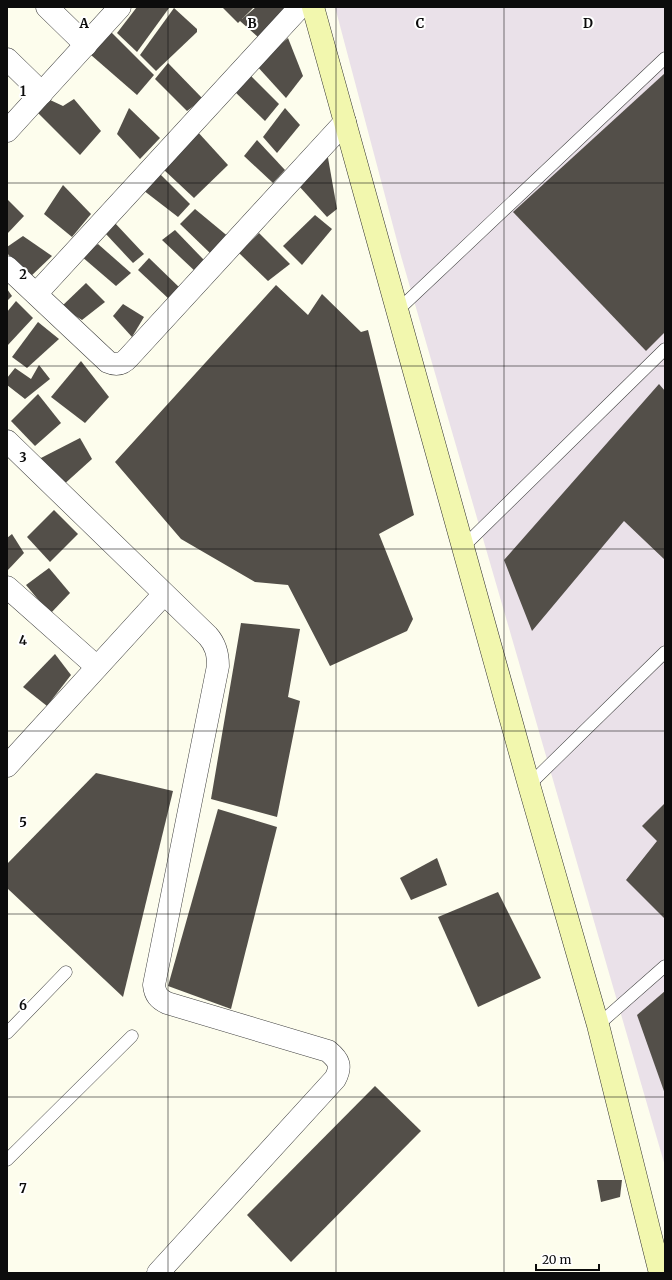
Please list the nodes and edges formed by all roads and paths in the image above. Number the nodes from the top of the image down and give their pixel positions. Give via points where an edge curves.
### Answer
1 (47, 7) edge
2 (120, 7) edge
3 (300, 7) edge
4 (313, 7) edge
5 (86, 45) junction
6 (665, 58) edge
7 (7, 59) edge
8 (42, 93) junction
9 (345, 122) junction
10 (7, 131) edge
11 (7, 267) edge
12 (36, 294) junction
13 (397, 311) junction
14 (665, 349) edge
15 (7, 441) edge
16 (463, 547) junction
17 (7, 587) edge
18 (164, 594) junction
19 (665, 652) edge
20 (97, 667) junction
21 (11, 754) edge
22 (529, 786) junction
23 (665, 966) edge
24 (66, 972) dead end
25 (598, 1025) junction
26 (7, 1033) edge
27 (132, 1036) dead end
28 (7, 1160) edge
29 (158, 1273) edge
30 (660, 1273) edge

1 - 5 street
2 - 5 street
3 - 12 street
4 - 9 street
5 - 8 street
6 - 13 lane
7 - 8 street
8 - 10 street
9 - 12 street via 125,361 119,364 108,362
9 - 13 street
11 - 12 street
13 - 16 street
14 - 16 lane
15 - 18 street
16 - 22 street
17 - 20 street
18 - 20 street
18 - 29 street via 214,643 218,666 154,985 155,992 159,999 167,1004 328,1051 339,1063 335,1079
19 - 22 lane
20 - 21 street
22 - 25 street
23 - 25 lane
24 - 26 lane
25 - 30 street
27 - 28 lane

